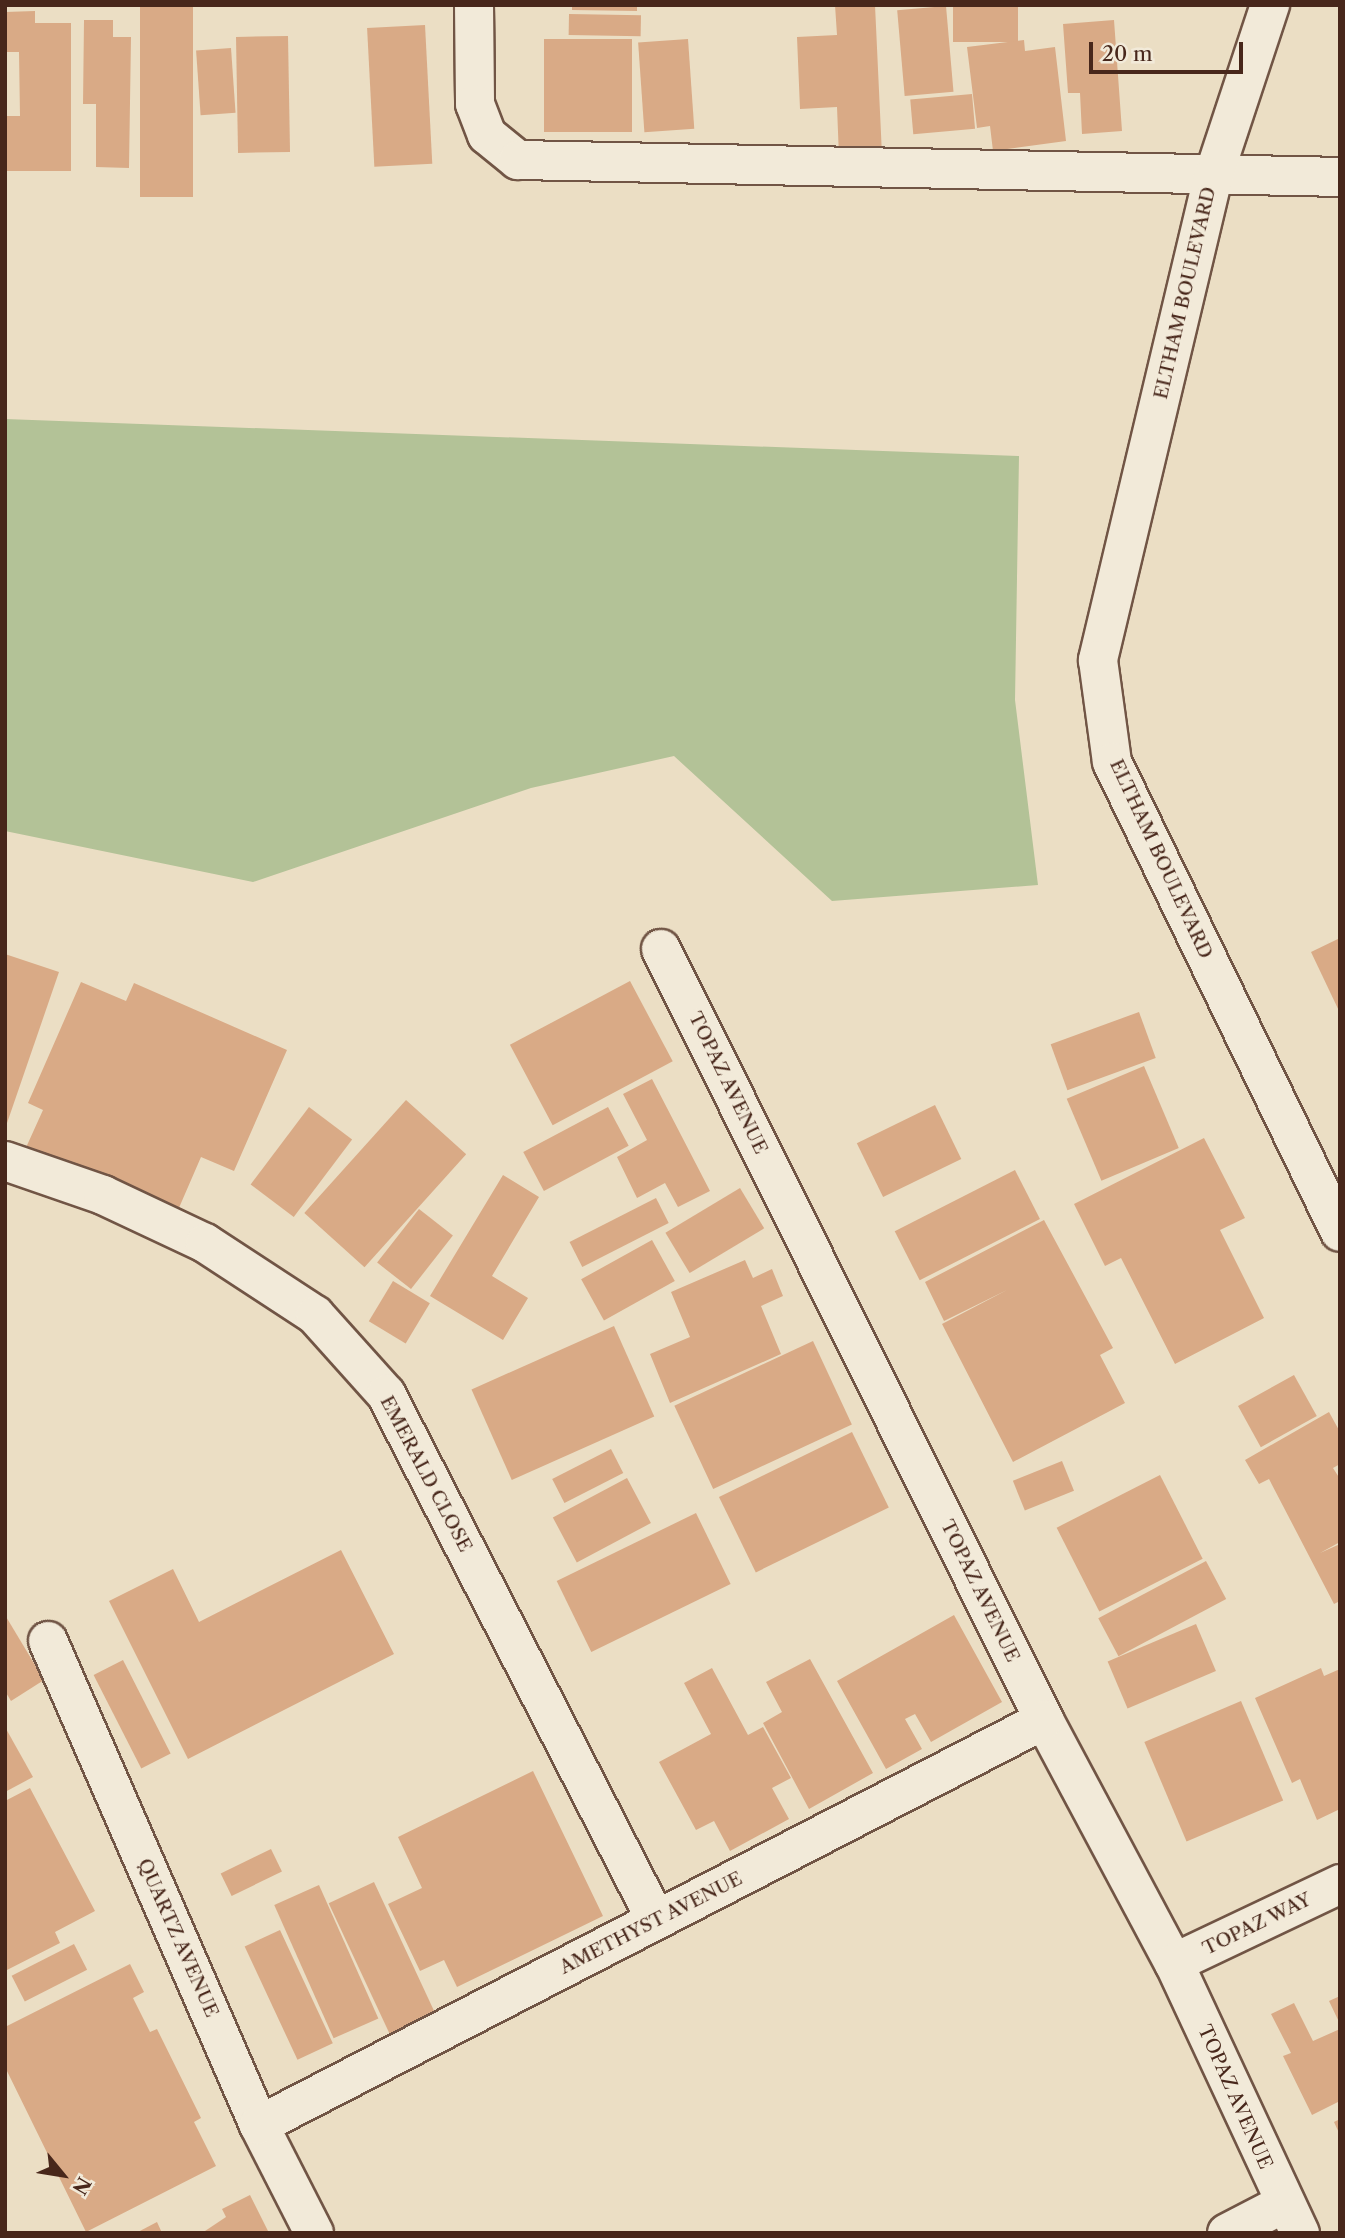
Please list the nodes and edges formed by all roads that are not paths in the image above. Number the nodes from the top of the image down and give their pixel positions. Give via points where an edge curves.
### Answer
1 (474, 5) edge
2 (1270, 5) edge
3 (1213, 177) junction
4 (1340, 177) edge
5 (661, 949) dead end
6 (5, 1161) edge
7 (1340, 1232) edge
8 (48, 1641) dead end
9 (1044, 1720) junction
10 (1340, 1884) edge
11 (656, 1920) junction
12 (1174, 1963) junction
13 (259, 2126) junction
14 (1292, 2218) edge
15 (314, 2233) edge
16 (1227, 2233) edge

1 - 3 street via 475,104 487,135 519,160
2 - 3 street, ELTHAM BOULEVARD
3 - 4 street
3 - 7 street, ELTHAM BOULEVARD via 1098,660 1112,762
5 - 9 street, TOPAZ AVENUE
6 - 11 street, EMERALD CLOSE via 103,1195 205,1243 315,1315 386,1394
8 - 13 street, QUARTZ AVENUE
9 - 11 street, AMETHYST AVENUE
9 - 12 street, TOPAZ AVENUE
10 - 12 street, TOPAZ WAY
11 - 13 street, AMETHYST AVENUE
12 - 14 street, TOPAZ AVENUE
13 - 15 street, QUARTZ AVENUE
14 - 16 street

